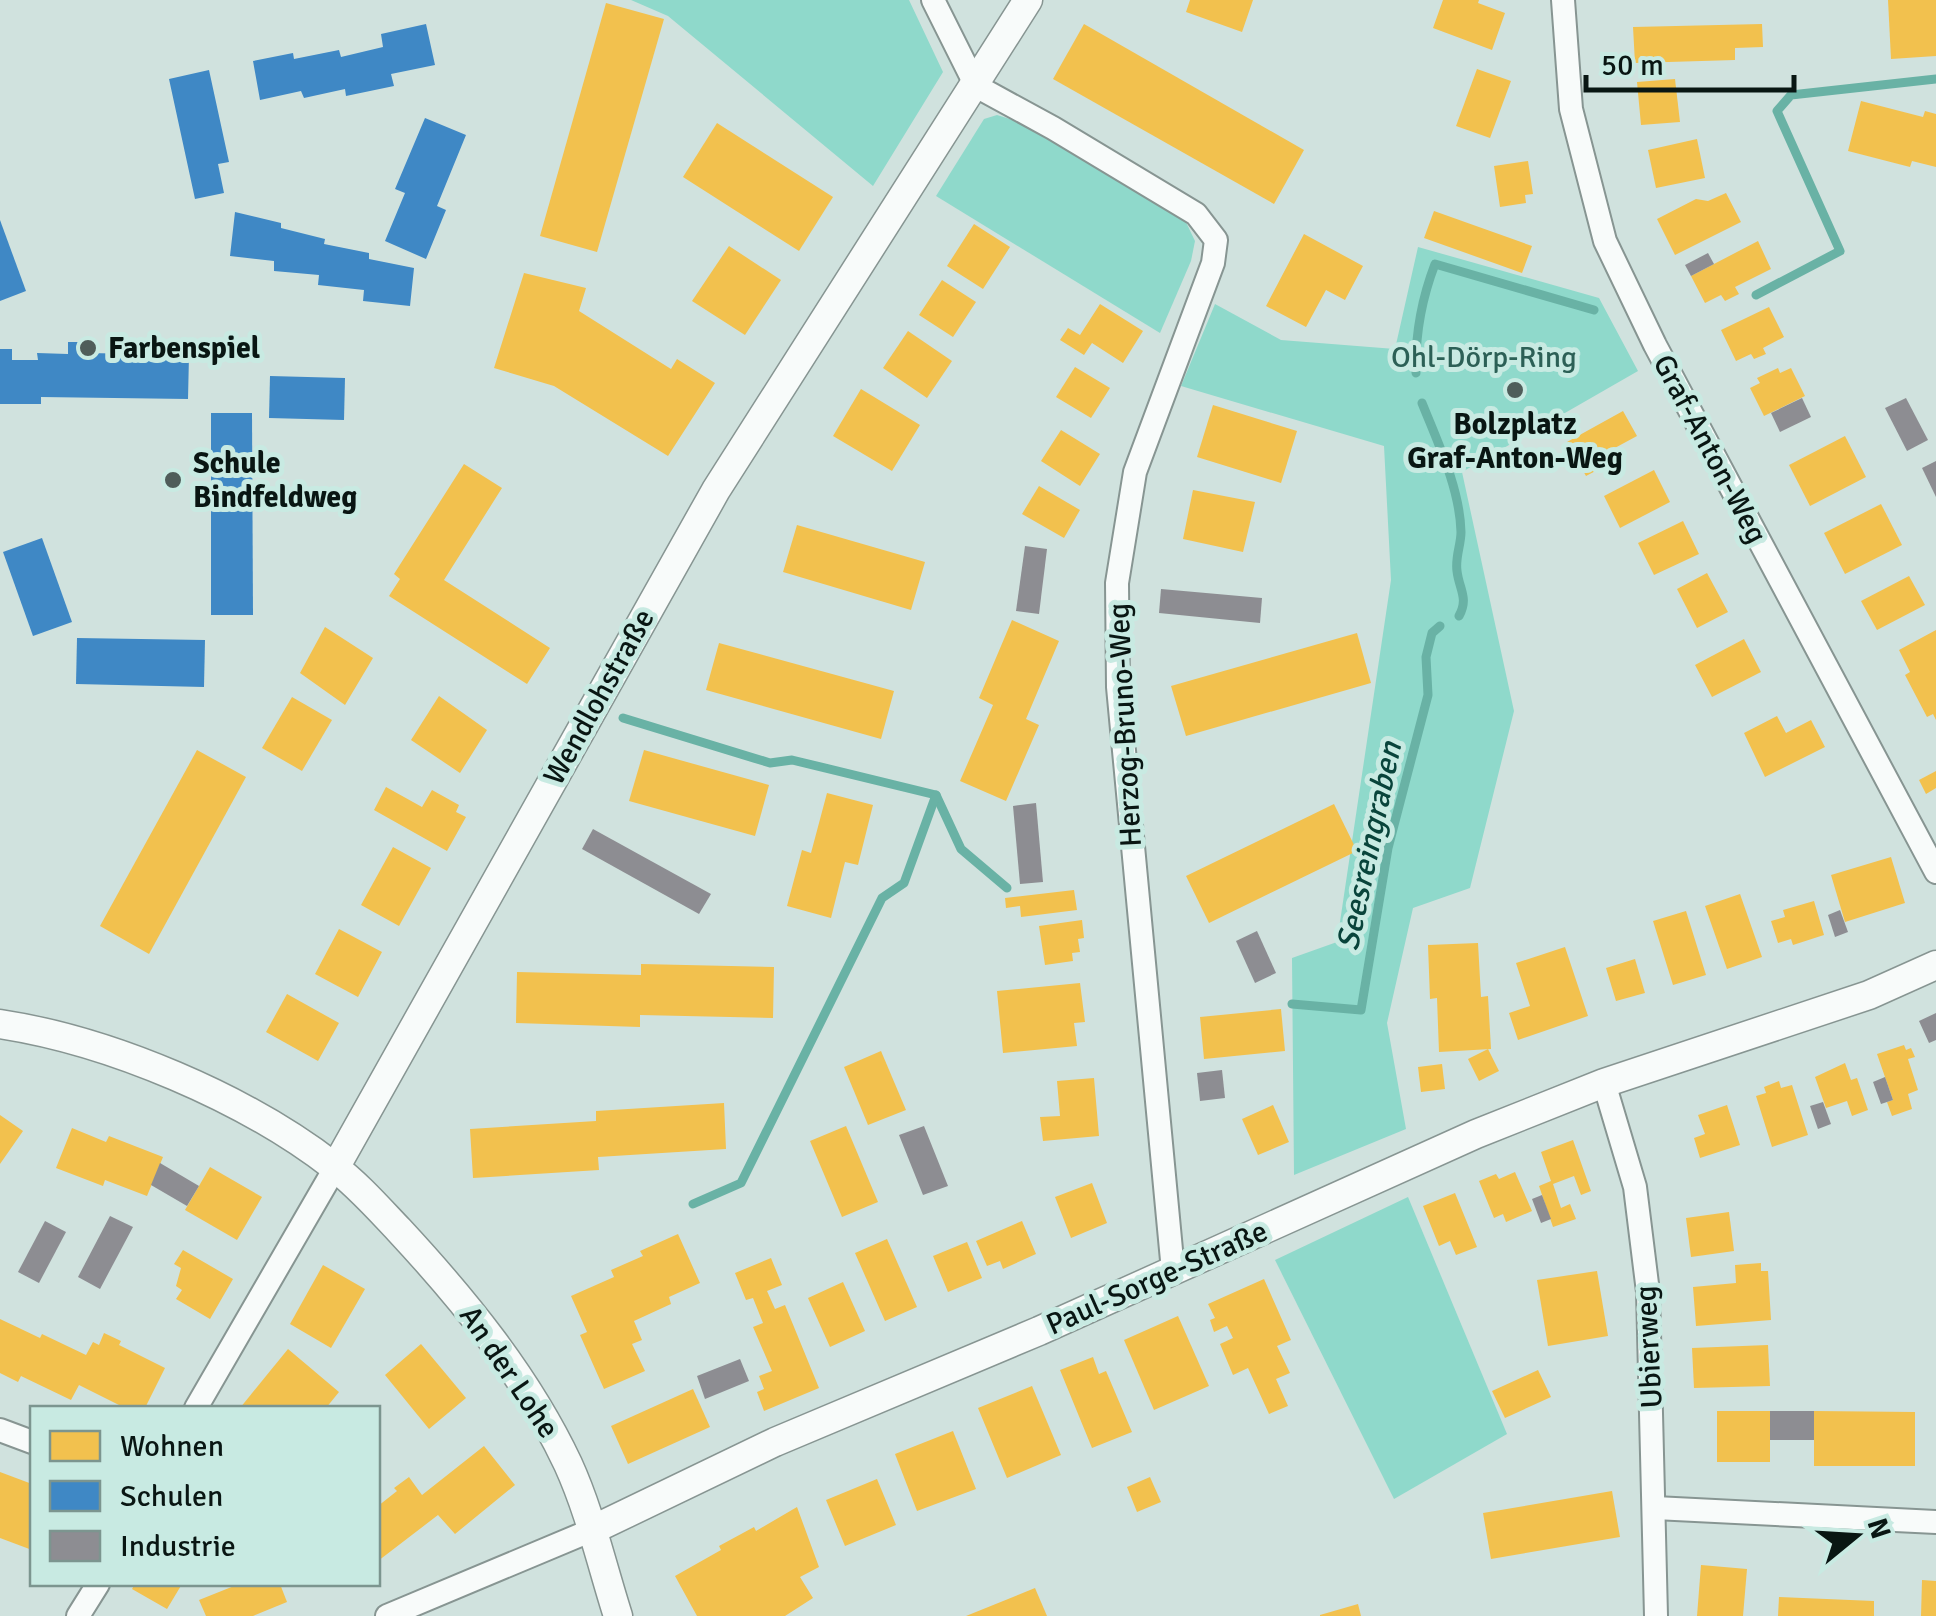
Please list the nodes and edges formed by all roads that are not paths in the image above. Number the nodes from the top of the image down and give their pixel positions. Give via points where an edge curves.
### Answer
1 (933, 0) edge
2 (1028, 0) edge
3 (1563, 0) edge
4 (976, 86) junction
5 (1936, 872) edge
6 (1936, 965) edge
7 (0, 1024) edge
8 (1604, 1083) junction
9 (336, 1168) junction
10 (1172, 1271) junction
11 (197, 1406) edge
12 (0, 1430) edge
13 (30, 1441) edge
14 (1656, 1508) junction
15 (1936, 1522) edge
16 (592, 1530) junction
17 (97, 1586) edge
18 (78, 1616) edge
19 (387, 1616) edge
20 (618, 1616) edge
21 (1656, 1616) edge

1 - 4 street
2 - 4 street, Wendlohstraße
3 - 5 street, Graf-Anton-Weg via 1571,109 1605,240
4 - 9 street, Wendlohstraße via 716,490
4 - 10 street, Herzog-Bruno-Weg via 1196,214 1216,240 1135,472 1117,582 1120,706
6 - 8 street, Paul-Sorge-Straße
7 - 9 street, An der Lohe via 137,1061 249,1110
8 - 10 street, Paul-Sorge-Straße
8 - 14 street, Ubierweg via 1635,1187 1648,1292
9 - 11 street, Wendlohstraße
9 - 16 street, An der Lohe via 446,1281 500,1352 559,1447
10 - 16 street, Paul-Sorge-Straße via 775,1442
12 - 13 street
14 - 15 street
14 - 21 street, Ubierweg
16 - 19 street, Paul-Sorge-Straße
16 - 20 street, An der Lohe
17 - 18 street

